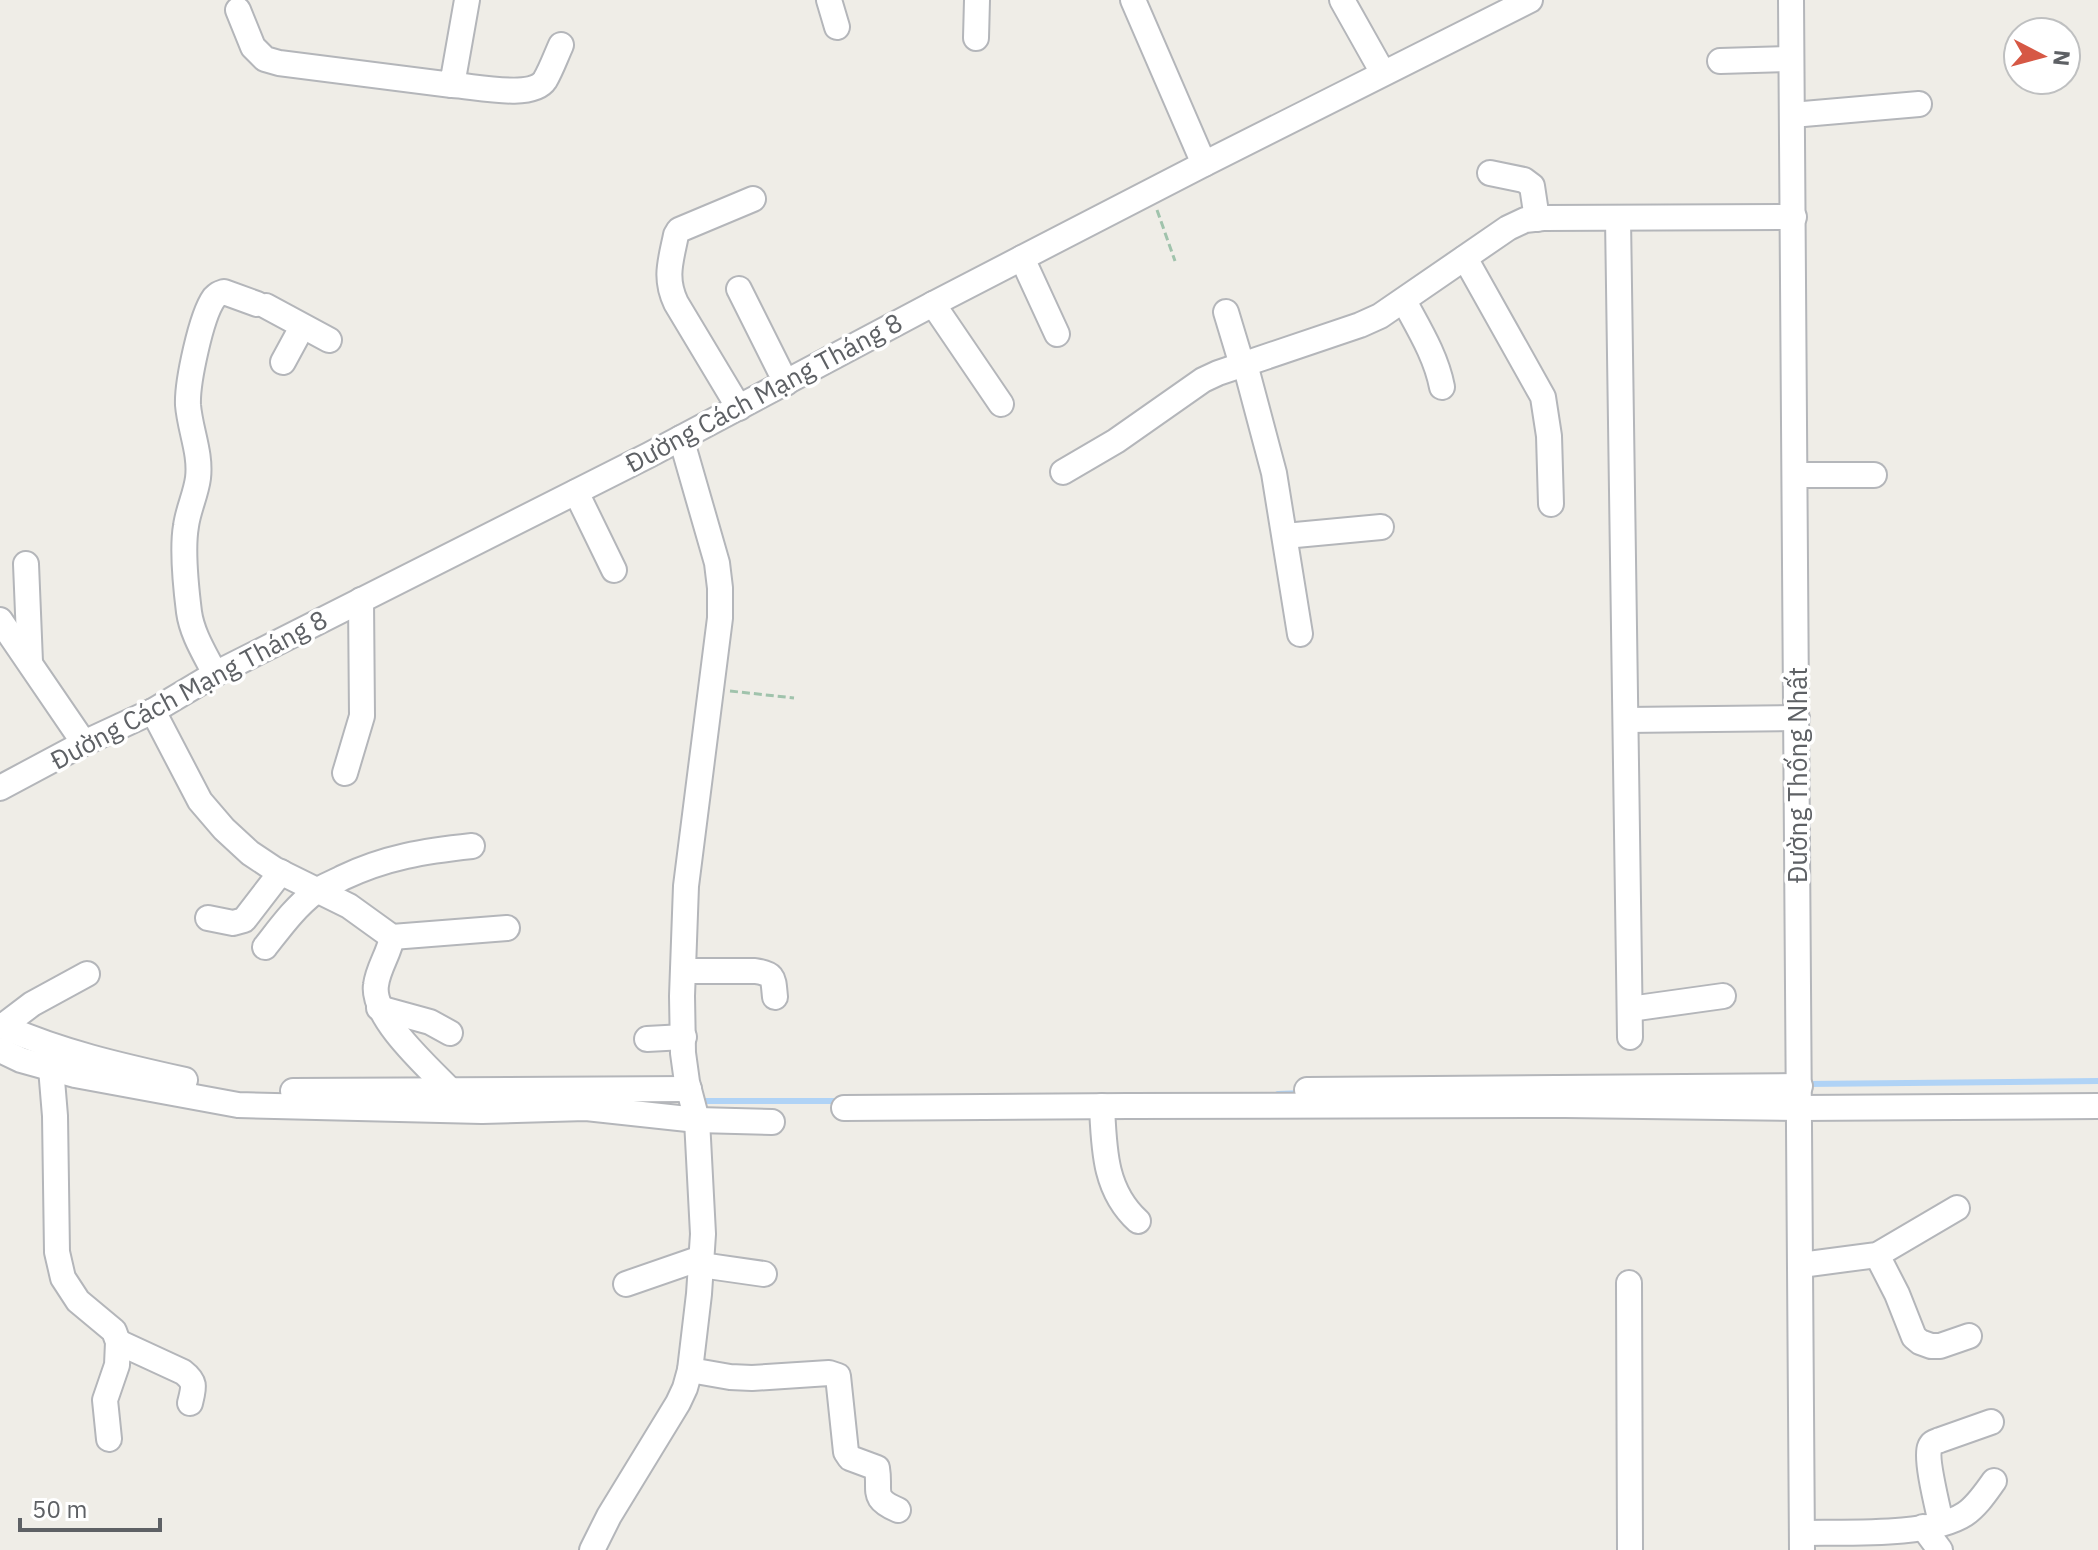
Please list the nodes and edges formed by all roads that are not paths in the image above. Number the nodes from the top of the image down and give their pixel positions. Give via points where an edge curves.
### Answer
1 (467, 0) edge
2 (829, 0) edge
3 (977, 0) edge
4 (1133, 0) edge
5 (1342, 0) edge
6 (1530, 0) edge
7 (1791, 0) edge
8 (238, 10) dead end
9 (837, 27) dead end
10 (976, 38) dead end
11 (561, 45) dead end
12 (1791, 59) junction
13 (1720, 61) dead end
14 (1383, 73) junction
15 (452, 85) junction
16 (1919, 104) dead end
17 (1792, 115) junction
18 (1204, 164) junction
19 (1490, 173) dead end
20 (753, 199) dead end
21 (1794, 217) junction
22 (1618, 218) junction
23 (1537, 219) junction
24 (1022, 258) junction
25 (1465, 258) junction
26 (739, 289) dead end
27 (1404, 301) junction
28 (933, 304) junction
29 (1226, 312) dead end
30 (307, 319) junction
31 (1057, 334) dead end
32 (329, 340) dead end
33 (283, 362) dead end
34 (1244, 364) junction
35 (786, 383) junction
36 (1442, 387) dead end
37 (1001, 404) dead end
38 (739, 408) junction
39 (681, 438) junction
40 (1063, 472) dead end
41 (1796, 475) junction
42 (1874, 475) dead end
43 (576, 492) junction
44 (1551, 504) dead end
45 (1381, 527) dead end
46 (1285, 536) junction
47 (26, 564) dead end
48 (614, 570) dead end
49 (361, 600) junction
50 (0, 620) edge
51 (1300, 634) dead end
52 (30, 662) junction
53 (215, 674) junction
54 (153, 711) junction
55 (1797, 718) junction
56 (1626, 720) junction
57 (84, 743) junction
58 (345, 773) dead end
59 (0, 788) edge
60 (472, 846) dead end
61 (281, 872) junction
62 (317, 890) junction
63 (208, 918) dead end
64 (507, 928) dead end
65 (392, 937) junction
66 (265, 947) dead end
67 (683, 971) junction
68 (87, 974) dead end
69 (1723, 996) dead end
70 (775, 997) dead end
71 (379, 1008) junction
72 (1630, 1009) junction
73 (1, 1033) edge
74 (450, 1033) dead end
75 (684, 1037) junction
76 (1630, 1037) dead end
77 (647, 1039) dead end
78 (51, 1068) junction
79 (451, 1091) junction
80 (1800, 1097) junction
81 (692, 1103) junction
82 (1102, 1106) junction
83 (2098, 1106) edge
84 (772, 1122) dead end
85 (1957, 1208) dead end
86 (1138, 1221) dead end
87 (1877, 1255) junction
88 (701, 1262) junction
89 (1801, 1265) junction
90 (764, 1274) dead end
91 (1629, 1283) dead end
92 (626, 1284) dead end
93 (1969, 1336) dead end
94 (118, 1342) junction
95 (690, 1370) junction
96 (190, 1403) dead end
97 (1991, 1422) dead end
98 (109, 1439) dead end
99 (1994, 1481) dead end
100 (898, 1510) dead end
101 (1932, 1525) junction
102 (1802, 1541) edge
103 (592, 1550) edge
104 (1630, 1550) edge
105 (1940, 1550) edge

1 - 15 street
2 - 9 street
3 - 10 street
4 - 18 street
5 - 14 street
6 - 14 street, Đường Cách Mạng Tháng 8
7 - 12 street, Đường Thống Nhất
8 - 15 street via 253,47 265,59
11 - 15 street via 543,83 532,90
12 - 13 street
12 - 17 street, Đường Thống Nhất
14 - 18 street, Đường Cách Mạng Tháng 8
16 - 17 street
17 - 21 street, Đường Thống Nhất
18 - 24 street, Đường Cách Mạng Tháng 8
19 - 23 street via 1532,186
20 - 38 street via 679,230 668,277 676,303
21 - 22 street
21 - 41 street, Đường Thống Nhất
22 - 23 street
22 - 56 street
23 - 25 street via 1508,228
24 - 28 street, Đường Cách Mạng Tháng 8
24 - 31 street
25 - 27 street
25 - 44 street via 1543,397
26 - 35 street
27 - 34 street via 1360,325
27 - 36 street
28 - 35 street, Đường Cách Mạng Tháng 8
28 - 37 street
29 - 34 street
30 - 32 street
30 - 33 street
30 - 53 street via 224,292 216,295 202,325 188,394 198,480 184,538 192,628
34 - 40 street via 1203,380
34 - 46 street
35 - 38 street, Đường Cách Mạng Tháng 8
38 - 39 street, Đường Cách Mạng Tháng 8
39 - 43 street, Đường Cách Mạng Tháng 8
39 - 67 street via 720,588 689,857
41 - 42 street
41 - 55 street, Đường Thống Nhất
43 - 48 street
43 - 49 street, Đường Cách Mạng Tháng 8
45 - 46 street
46 - 51 street
47 - 52 street
49 - 53 street, Đường Cách Mạng Tháng 8
49 - 58 street via 362,716
50 - 52 street
52 - 57 street
53 - 54 street, Đường Cách Mạng Tháng 8
54 - 57 street, Đường Cách Mạng Tháng 8
54 - 61 street via 200,801 250,853
55 - 56 street
55 - 80 street, Đường Thống Nhất
56 - 72 street
57 - 59 street, Đường Cách Mạng Tháng 8
60 - 62 street via 393,858
61 - 62 street
61 - 63 street via 244,920
62 - 65 street
62 - 66 street
64 - 65 street
65 - 71 street via 376,981
67 - 70 street via 767,972
67 - 75 street
68 - 73 street via 32,1004
69 - 72 street
71 - 74 street
71 - 79 street
72 - 76 street
73 - 78 street via 21,1060
73 - 79 street via 198,1083 261,1091
75 - 77 street
75 - 81 street
78 - 81 street via 238,1105 482,1111
78 - 94 street via 57,1252 63,1278 78,1301 114,1331
79 - 81 street
80 - 82 street via 1565,1105
80 - 82 street via 941,1093 844,1102
80 - 83 street
80 - 89 street, Đường Thống Nhất
81 - 84 street
81 - 88 street via 703,1214
82 - 86 street via 1107,1170 1123,1205
85 - 87 street
87 - 89 street
87 - 93 street via 1914,1337 1940,1346
88 - 90 street
88 - 92 street
88 - 95 street
89 - 102 street, Đường Thống Nhất
91 - 104 street
94 - 96 street via 191,1378
94 - 98 street via 117,1365 105,1400
95 - 100 street via 752,1378 838,1376 846,1452 877,1468 879,1496
95 - 103 street via 678,1403
97 - 101 street via 1929,1448
99 - 101 street via 1964,1514
101 - 102 street
101 - 105 street

